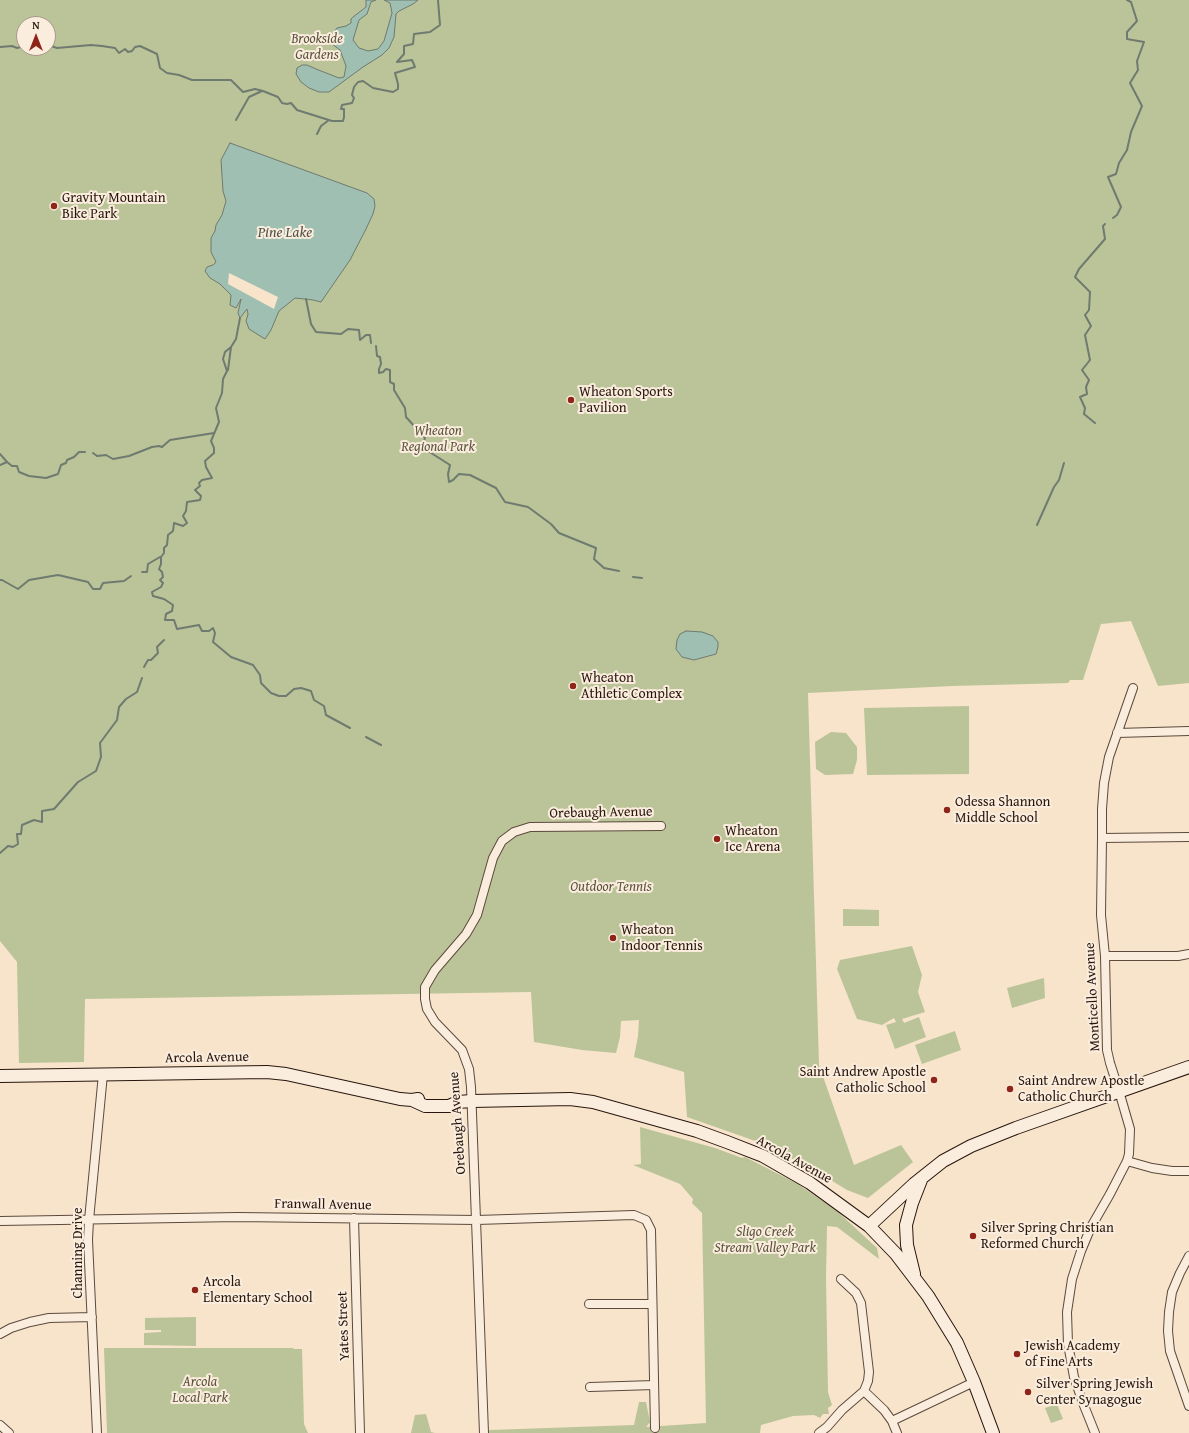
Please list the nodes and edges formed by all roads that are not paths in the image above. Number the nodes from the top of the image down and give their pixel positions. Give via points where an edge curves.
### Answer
1 (1133, 688) dead end
2 (1189, 731) edge
3 (1117, 733) junction
4 (661, 826) dead end
5 (1189, 836) edge
6 (1102, 838) junction
7 (1189, 954) edge
8 (1105, 956) junction
9 (1189, 1067) edge
10 (103, 1074) junction
11 (0, 1076) edge
12 (1119, 1091) junction
13 (472, 1101) junction
14 (1127, 1161) junction
15 (1189, 1171) edge
16 (922, 1177) junction
17 (354, 1218) junction
18 (89, 1220) junction
19 (477, 1220) junction
20 (0, 1221) edge
21 (869, 1226) junction
22 (1189, 1256) edge
23 (841, 1279) dead end
24 (915, 1279) junction
25 (588, 1304) dead end
26 (652, 1304) junction
27 (92, 1317) junction
28 (0, 1334) edge
29 (974, 1382) junction
30 (654, 1385) junction
31 (590, 1387) dead end
32 (864, 1391) junction
33 (1189, 1406) edge
34 (892, 1421) junction
35 (0, 1425) edge
36 (656, 1428) dead end
37 (9, 1433) edge
38 (97, 1433) edge
39 (360, 1433) edge
40 (484, 1433) edge
41 (819, 1433) edge
42 (897, 1433) edge
43 (993, 1433) edge
44 (1096, 1433) edge

1 - 3 street, Monticello Avenue
2 - 3 street
3 - 6 street, Monticello Avenue via 1104,783
4 - 13 street, Orebaugh Avenue via 530,827 514,832 502,841 493,858 477,915 466,934 435,970 426,987 427,1009 435,1022 462,1050 469,1069
5 - 6 street
6 - 8 street, Monticello Avenue via 1101,915
7 - 8 street
8 - 12 street, Monticello Avenue via 1107,1050
9 - 12 street
10 - 11 street, Arcola Avenue
10 - 13 street, Arcola Avenue via 266,1072 400,1099 452,1098 458,1102
10 - 18 street, Channing Drive
12 - 14 street, Monticello Avenue via 1130,1129
12 - 16 street via 971,1146 943,1161
13 - 19 street, Orebaugh Avenue
13 - 21 street, Arcola Avenue via 570,1099 592,1102 697,1131 763,1156 810,1183
14 - 15 street via 1159,1169
14 - 44 street, Monticello Avenue via 1091,1227 1081,1251 1072,1279 1067,1312 1068,1344 1074,1377
16 - 21 street
16 - 24 street via 906,1225 907,1244
17 - 18 street, Franwall Avenue
17 - 19 street, Franwall Avenue
17 - 39 street, Yates Street
18 - 20 street, Franwall Avenue
18 - 27 street, Channing Drive
19 - 26 street, Franwall Avenue via 634,1215 646,1220 651,1230
19 - 40 street, Orebaugh Avenue
21 - 24 street, Arcola Avenue via 896,1254
22 - 33 street via 1172,1292 1168,1331 1170,1351
23 - 32 street via 856,1293 861,1302 869,1372
24 - 29 street, Arcola Avenue via 957,1343
25 - 26 street
26 - 30 street
27 - 28 street via 49,1318 11,1328
27 - 38 street, Channing Drive
29 - 34 street
29 - 43 street, Arcola Avenue
30 - 31 street
30 - 36 street
32 - 34 street
32 - 41 street
34 - 42 street
35 - 37 street

